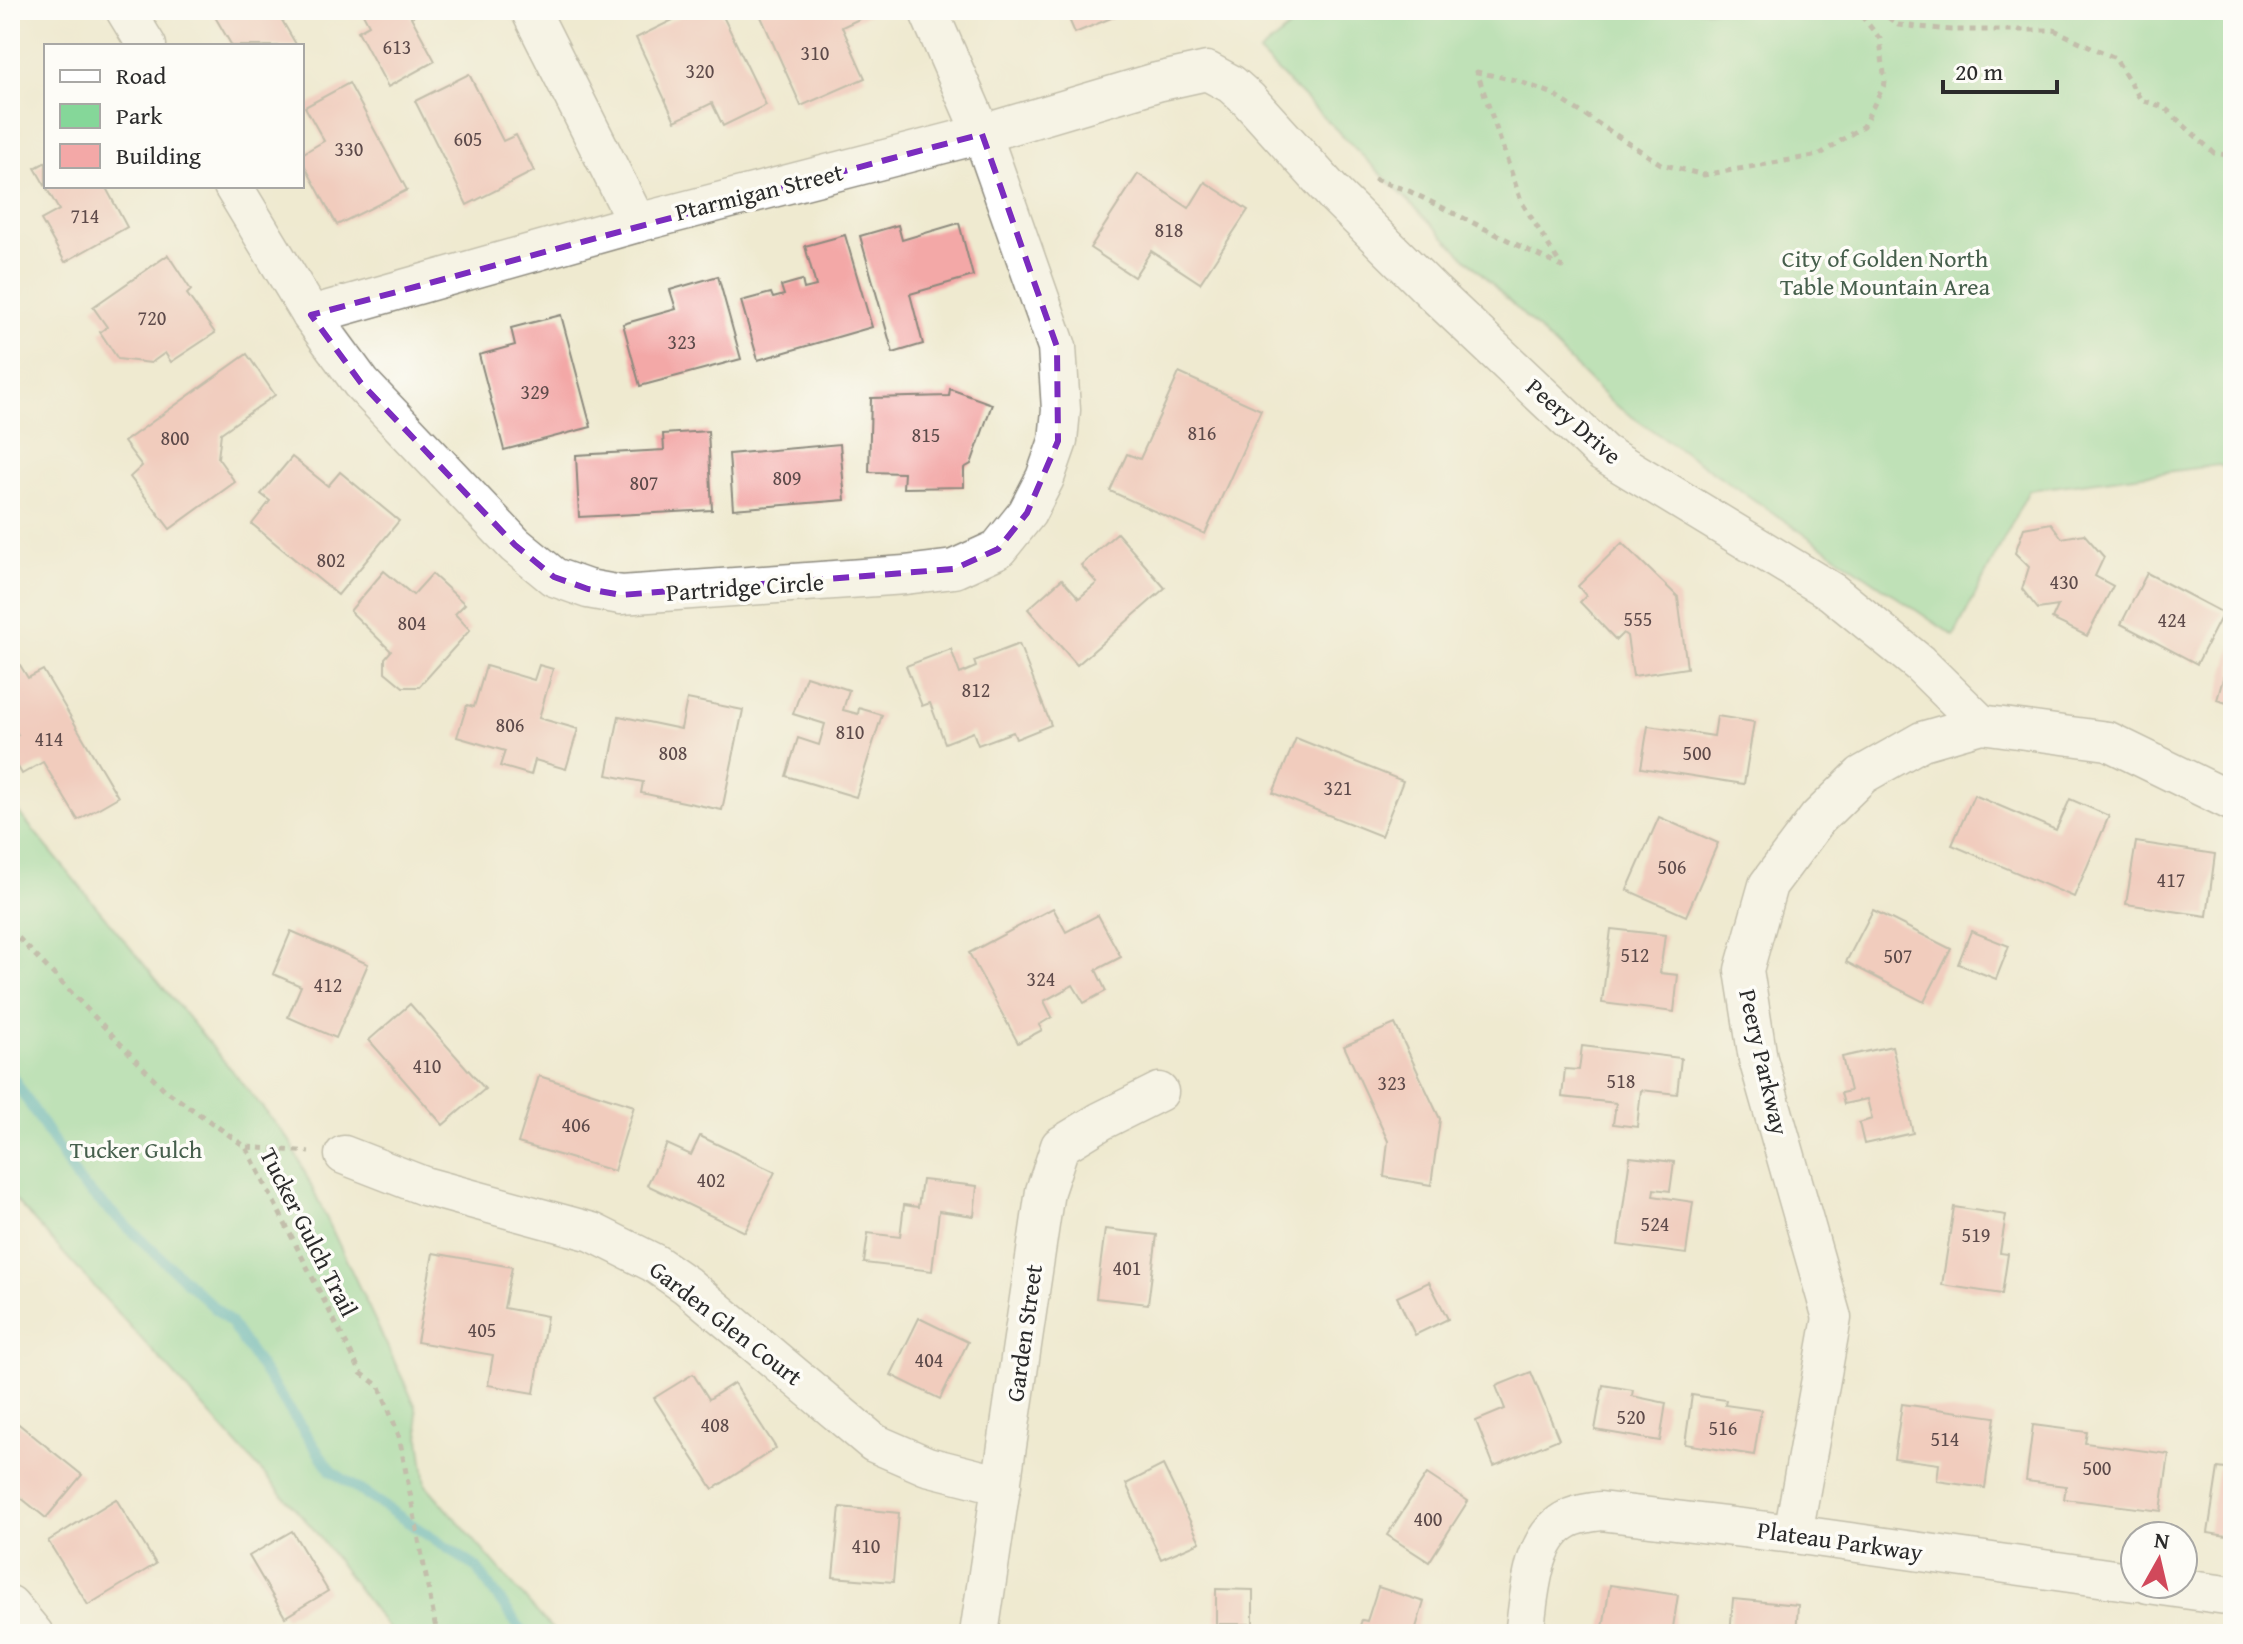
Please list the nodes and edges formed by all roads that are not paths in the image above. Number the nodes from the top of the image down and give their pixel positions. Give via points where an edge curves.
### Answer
1 (125, 10) edge
2 (530, 10) edge
3 (928, 10) edge
4 (146, 44) edge
5 (1207, 71) joint
6 (982, 134) junction
7 (234, 188) edge
8 (637, 223) junction
9 (311, 315) junction
10 (1981, 724) junction
11 (2233, 802) edge
12 (1159, 1092) dead end
13 (344, 1155) road end
14 (1002, 1485) junction
15 (1793, 1534) junction
16 (2119, 1580) edge
17 (2199, 1591) edge
18 (2233, 1596) edge
19 (10, 1605) edge
20 (34, 1634) edge
21 (979, 1634) edge
22 (1524, 1634) edge

1 - 4 street
2 - 8 street
3 - 6 street, Partridge Circle
5 - 6 street, Ptarmigan Street
5 - 10 street, Peery Drive via 1248,99 1335,195 1603,453 1832,592 1919,663
6 - 8 street, Ptarmigan Street
6 - 9 street, Partridge Circle via 1057,347 1061,410 1058,441 1027,513 998,549 954,569 621,595 554,577 515,545 361,383
7 - 9 street, Partridge Circle
8 - 9 street, Ptarmigan Street
10 - 11 street, Peery Parkway via 2108,741
10 - 15 street, Peery Parkway via 1922,741 1862,775 1818,818 1768,885 1744,970 1758,1059 1832,1318
12 - 14 street, Garden Street via 1060,1146 1045,1191
13 - 14 street, Garden Glen Court via 424,1186 592,1232 654,1263 874,1443 927,1466
14 - 21 street, Garden Street
15 - 16 street, Plateau Parkway
15 - 22 street, Plateau Parkway via 1600,1511 1569,1518 1550,1533 1540,1551
17 - 18 street
19 - 20 street

